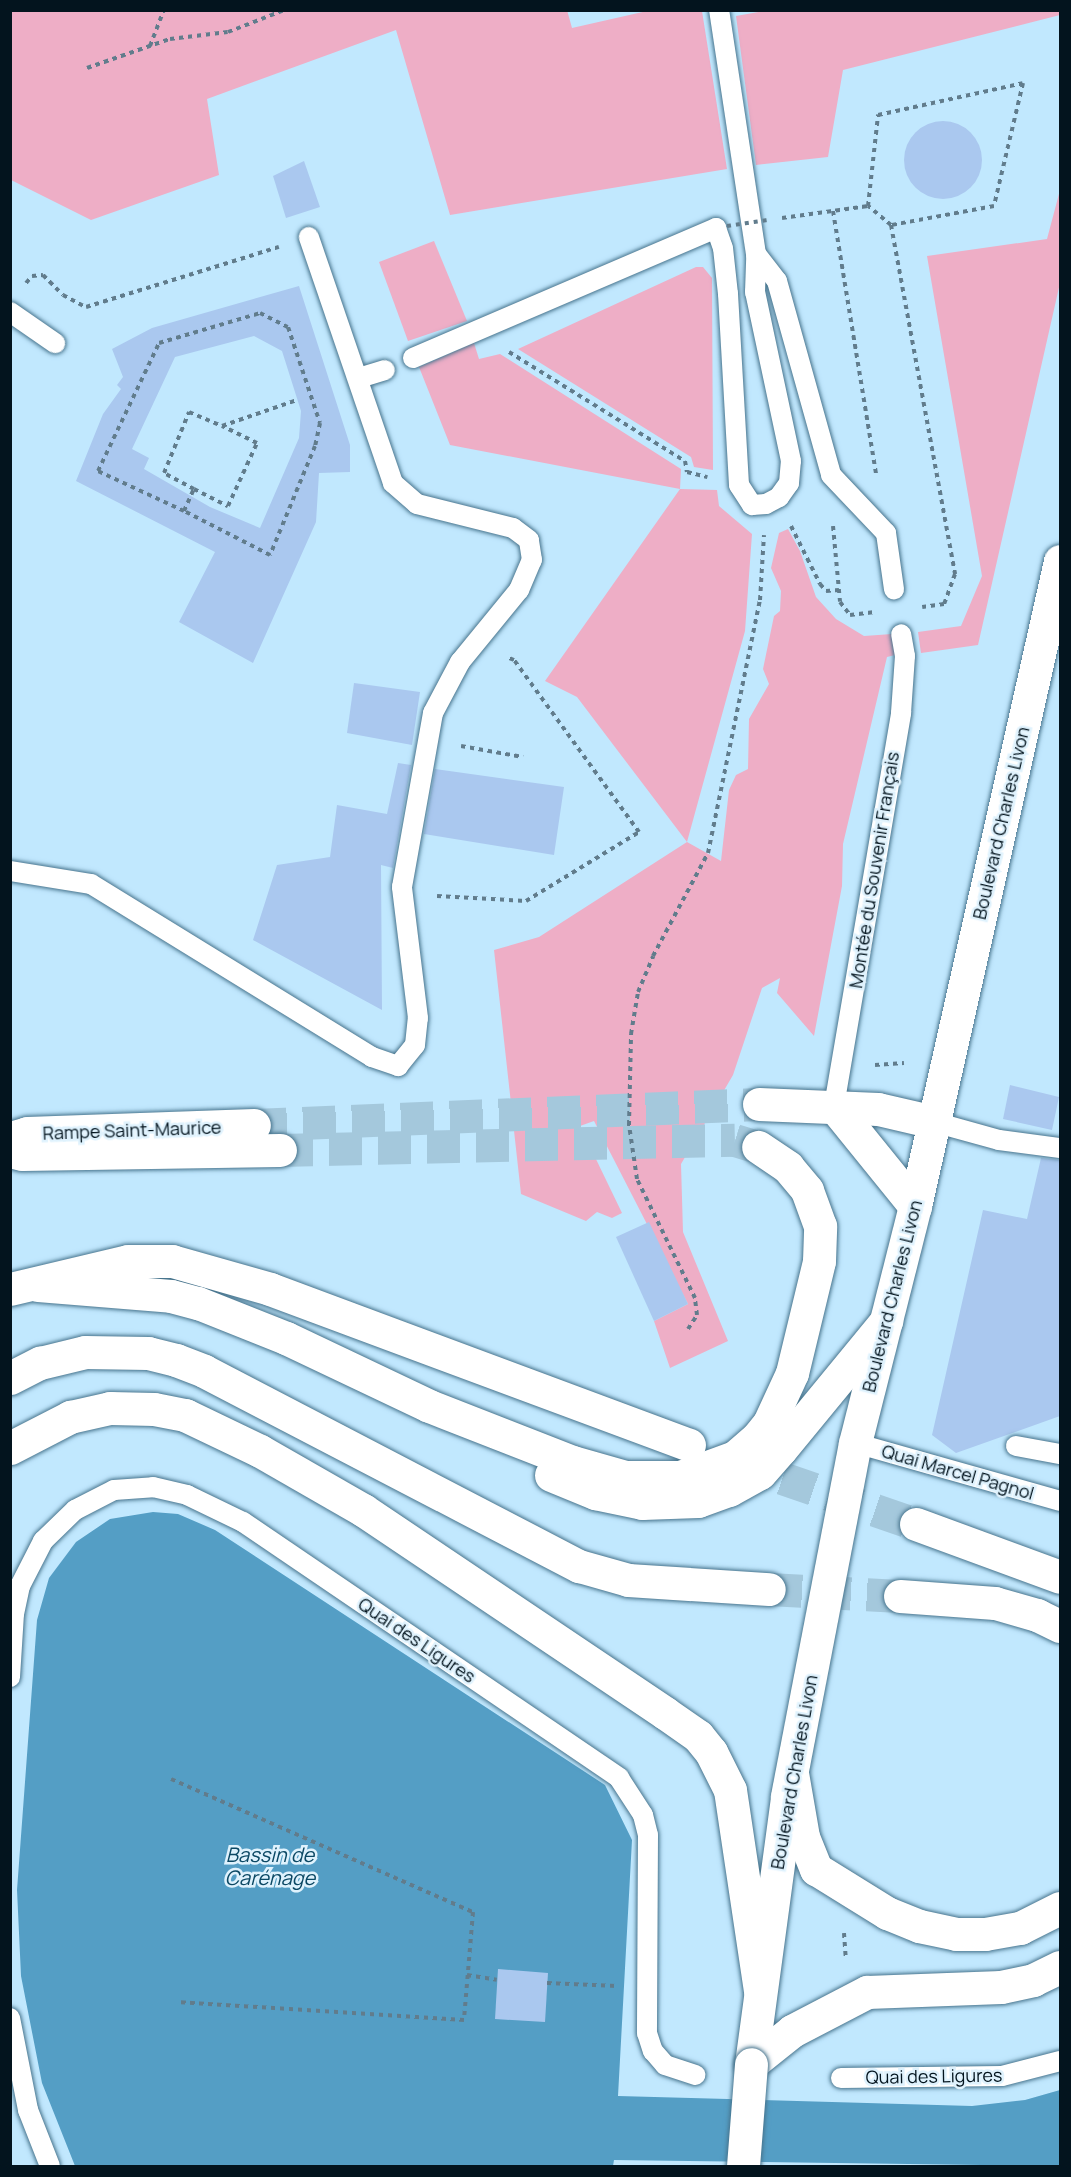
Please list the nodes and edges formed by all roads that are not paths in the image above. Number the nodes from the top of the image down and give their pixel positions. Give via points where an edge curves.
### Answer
1 (719, 10) edge
2 (309, 237) road end
3 (756, 254) junction
4 (10, 312) edge
5 (56, 342) dead end
6 (413, 358) dead end
7 (384, 370) dead end
8 (359, 378) junction
9 (1060, 561) edge
10 (894, 589) dead end
11 (1054, 619) edge
12 (901, 634) dead end
13 (10, 871) edge
14 (759, 1104) tunnel mouth
15 (834, 1106) junction
16 (934, 1122) junction
17 (254, 1125) tunnel mouth
18 (10, 1138) edge
19 (758, 1147) tunnel mouth
20 (1060, 1148) edge
21 (280, 1150) tunnel mouth
22 (10, 1151) edge
23 (915, 1206) junction
24 (24, 1287) edge
25 (886, 1321) junction
26 (204, 1371) junction
27 (10, 1378) edge
28 (429, 1406) junction
29 (23, 1440) edge
30 (855, 1443) junction
31 (689, 1445) dead end
32 (1016, 1446) dead end
33 (1060, 1454) edge
34 (10, 1459) edge
35 (1060, 1501) edge
36 (363, 1510) junction
37 (916, 1524) tunnel mouth
38 (1060, 1577) edge
39 (769, 1589) tunnel mouth
40 (900, 1596) tunnel mouth
41 (1060, 1626) edge
42 (10, 1677) edge
43 (792, 1773) junction
44 (1060, 1908) edge
45 (1060, 1967) edge
46 (760, 1991) junction
47 (10, 2018) edge
48 (759, 2049) junction
49 (1060, 2061) edge
50 (695, 2075) dead end
51 (841, 2078) dead end
52 (50, 2166) edge
53 (743, 2166) edge

1 - 3 lane
2 - 8 lane
3 - 6 lane via 755,292 792,461 789,483 779,497 766,504 752,504 740,485 728,294 723,248 716,228
3 - 10 lane via 777,281 831,475 886,534
4 - 5 lane
7 - 8 lane
8 - 13 lane via 393,483 417,504 513,528 529,540 532,560 519,590 460,662 433,713 403,895 418,1018 415,1045 398,1066 372,1057 91,884
9 - 11 main road, Boulevard Charles Livon
11 - 16 main road, Boulevard Charles Livon
12 - 15 lane, Montée du Souvenir Français via 904,656 900,713
14 - 15 main road
15 - 16 main road via 878,1109
15 - 23 main road
16 - 20 lane via 999,1140
16 - 23 main road, Boulevard Charles Livon
17 - 18 main road, Rampe Saint-Maurice via 27,1133
19 - 28 main road via 788,1167 807,1190 818,1216 820,1245 792,1373 769,1423 735,1457 680,1477 625,1477 573,1462
21 - 22 main road via 22,1154
23 - 25 main road, Boulevard Charles Livon
24 - 28 main road via 171,1296 198,1303 286,1338
24 - 31 main road via 128,1261 171,1261 270,1289
25 - 28 main road via 760,1473 698,1501 642,1503 595,1493 521,1460
25 - 30 main road, Boulevard Charles Livon
26 - 27 main road via 148,1353 111,1350 61,1356
26 - 36 main road
26 - 39 main road via 579,1566 628,1580
29 - 34 main road
29 - 36 main road via 70,1417 110,1408 154,1409 185,1415 260,1451
30 - 35 lane, Quai Marcel Pagnol
30 - 43 main road, Boulevard Charles Livon
32 - 33 lane
36 - 46 main road via 698,1736 723,1770 736,1820
37 - 38 main road
40 - 41 main road via 995,1603
42 - 50 lane, Quai des Ligures via 20,1586 43,1541 75,1510 114,1490 153,1487 187,1495 243,1522 619,1778 637,1805 648,1835 646,2015 650,2043 658,2059 671,2069
43 - 44 main road via 803,1837 816,1869 887,1913 956,1934 985,1934 1020,1928
43 - 46 main road, Boulevard Charles Livon
45 - 48 main road via 1033,1980 1000,1987 867,1992
46 - 48 main road, Boulevard Charles Livon
47 - 52 lane via 26,2101
48 - 53 main road, Boulevard Charles Livon, bridge
49 - 51 lane, Quai des Ligures via 1002,2076

